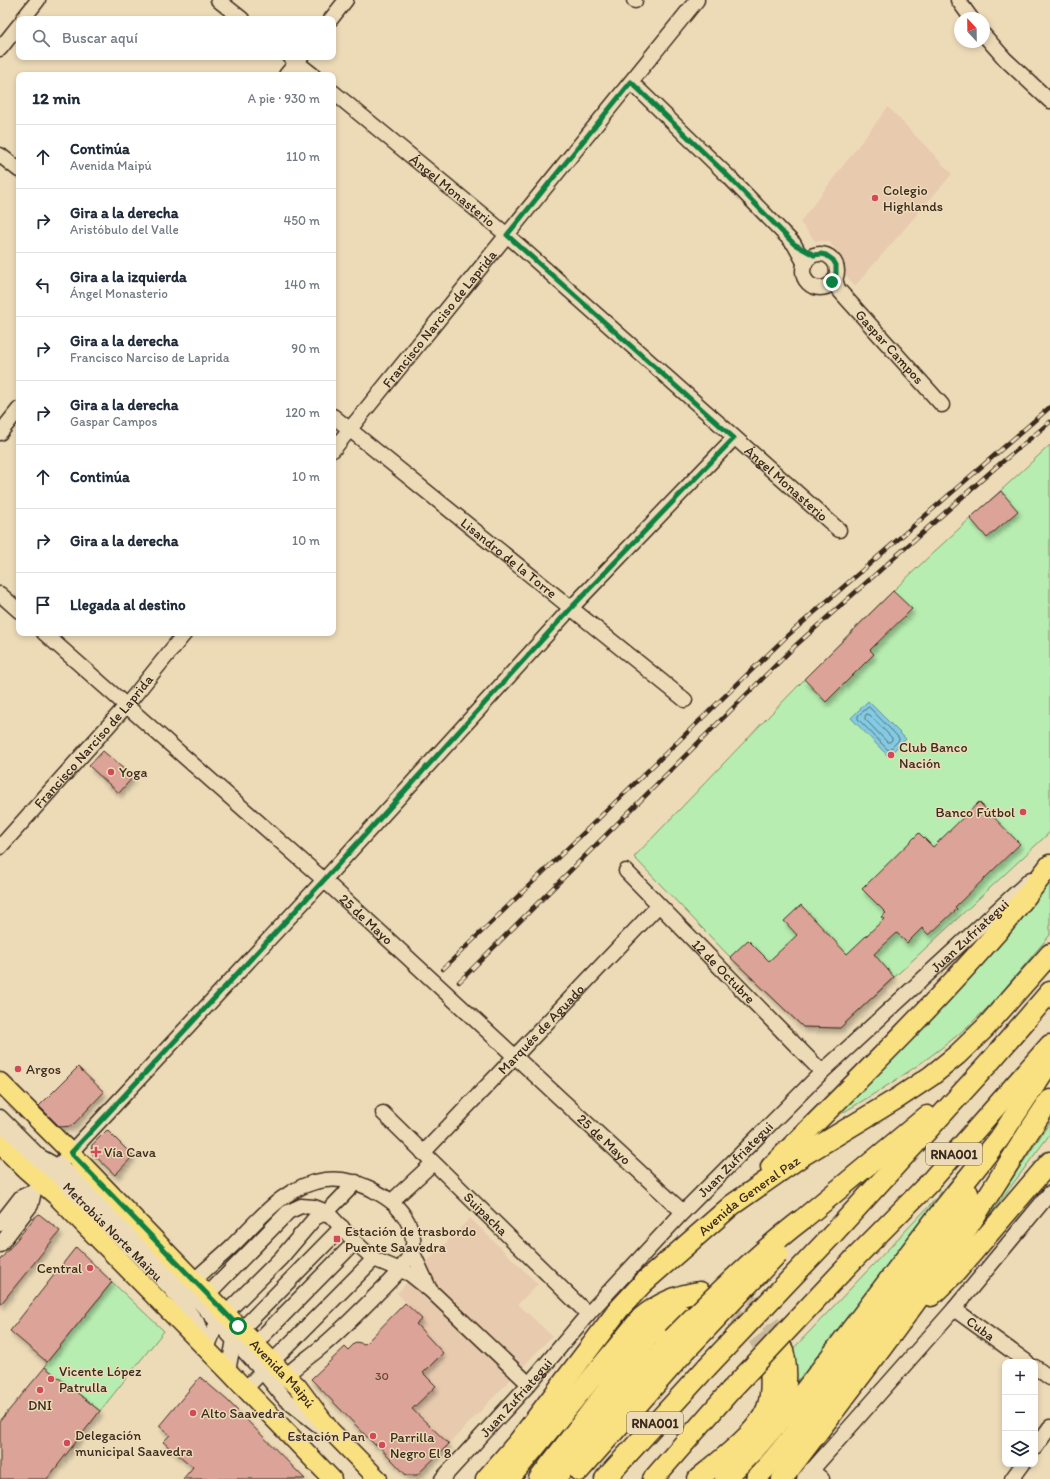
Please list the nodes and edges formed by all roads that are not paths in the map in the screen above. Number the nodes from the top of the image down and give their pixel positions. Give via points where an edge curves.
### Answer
1 (38, 0) edge
2 (218, 0) edge
3 (346, 0) edge
4 (697, 0) edge
5 (958, 0) edge
6 (967, 12) edge
7 (26, 16) edge
8 (238, 16) edge
9 (333, 16) edge
10 (16, 29) edge
11 (990, 42) edge
12 (0, 49) edge
13 (295, 60) edge
14 (297, 60) edge
15 (288, 72) edge
16 (310, 72) edge
17 (631, 82) junction
18 (336, 94) edge
19 (1050, 102) edge
20 (0, 155) edge
21 (16, 168) edge
22 (507, 235) junction
23 (810, 260) junction
24 (833, 284) junction
25 (942, 405) dead end
26 (16, 413) edge
27 (336, 418) edge
28 (350, 429) junction
29 (0, 433) edge
30 (734, 438) junction
31 (336, 446) edge
32 (839, 530) dead end
33 (0, 594) edge
34 (16, 608) edge
35 (571, 608) junction
36 (47, 636) edge
37 (183, 636) edge
38 (685, 700) dead end
39 (126, 706) junction
40 (0, 847) edge
41 (1050, 861) edge
42 (1050, 865) edge
43 (626, 870) dead end
44 (324, 880) junction
45 (660, 905) junction
46 (1050, 954) edge
47 (1050, 992) edge
48 (1050, 1045) edge
49 (516, 1056) junction
50 (1050, 1062) edge
51 (988, 1064) junction
52 (822, 1072) junction
53 (0, 1082) edge
54 (1050, 1100) edge
55 (383, 1113) dead end
56 (0, 1117) edge
57 (0, 1131) edge
58 (999, 1139) junction
59 (0, 1144) edge
60 (71, 1153) junction
61 (428, 1158) junction
62 (1050, 1162) edge
63 (46, 1179) junction
64 (356, 1182) junction
65 (1050, 1193) edge
66 (392, 1201) junction
67 (732, 1205) junction
68 (327, 1212) junction
69 (683, 1212) junction
70 (0, 1224) edge
71 (342, 1227) junction
72 (355, 1242) junction
73 (0, 1245) edge
74 (412, 1251) junction
75 (374, 1259) junction
76 (400, 1270) junction
77 (190, 1284) junction
78 (171, 1289) junction
79 (430, 1290) junction
80 (700, 1292) tunnel mouth
81 (204, 1298) junction
82 (954, 1308) junction
83 (588, 1314) junction
84 (682, 1315) dead end
85 (222, 1318) junction
86 (899, 1326) junction
87 (238, 1335) junction
88 (680, 1344) junction
89 (250, 1348) junction
90 (207, 1349) junction
91 (783, 1350) tunnel mouth
92 (1024, 1359) edge
93 (770, 1365) tunnel mouth
94 (268, 1366) junction
95 (1038, 1370) edge
96 (228, 1371) junction
97 (286, 1376) junction
98 (1050, 1378) edge
99 (529, 1384) junction
100 (245, 1389) junction
101 (1050, 1427) edge
102 (769, 1434) junction
103 (1038, 1444) edge
104 (345, 1446) junction
105 (526, 1446) junction
106 (1021, 1467) edge
107 (807, 1475) edge
108 (332, 1479) edge
109 (378, 1479) edge
110 (442, 1479) edge
111 (486, 1479) edge
112 (509, 1479) edge
113 (539, 1479) edge
114 (555, 1479) edge
115 (572, 1479) edge
116 (605, 1479) edge
117 (653, 1479) edge
118 (698, 1479) edge
119 (725, 1479) edge
120 (756, 1479) edge
121 (782, 1479) edge
122 (822, 1479) edge
123 (1012, 1479) edge

1 - 7 street
2 - 8 street
3 - 9 street
4 - 17 street, Francisco Narciso de Laprida
5 - 6 street
10 - 12 street
11 - 19 street
13 - 15 street
14 - 16 street
17 - 22 street, Francisco Narciso de Laprida
17 - 23 street
18 - 22 street, Ángel Monasterio
20 - 21 street
22 - 28 street, Francisco Narciso de Laprida
22 - 30 street, Ángel Monasterio
23 - 24 street via 804,275 806,280 816,287
23 - 24 street via 821,254 833,260 837,269
24 - 25 street, Gaspar Campos
26 - 29 street
27 - 28 street, Lisandro de la Torre
28 - 31 street, Francisco Narciso de Laprida
28 - 35 street, Lisandro de la Torre
30 - 32 street, Ángel Monasterio
30 - 35 street
33 - 34 street
35 - 38 street, Lisandro de la Torre
35 - 44 street
36 - 39 street, 25 de Mayo
37 - 39 street, Francisco Narciso de Laprida
39 - 40 street, Francisco Narciso de Laprida
39 - 44 street, 25 de Mayo
41 - 52 street, Juan Zufriategui
42 - 67 highway via 998,931 901,1036
43 - 45 street, 12 de Octubre
44 - 49 street, 25 de Mayo
44 - 60 street
45 - 49 street, Marqués de Aguado
45 - 52 street, 12 de Octubre
46 - 67 highway, Avenida General Paz via 985,1028 931,1076 802,1156
47 - 51 highway, RNA001
48 - 117 highway, RNA001, bridge via 929,1183 730,1391
49 - 61 street, Marqués de Aguado
49 - 69 street, 25 de Mayo
50 - 58 highway
51 - 88 highway, bridge via 806,1216 759,1274
51 - 116 highway, RNA001, bridge
52 - 69 street, Juan Zufriategui
53 - 60 main road, Avenida Maipú
54 - 86 highway via 979,1211
55 - 61 street, Suipacha
56 - 63 street, Metrobús Norte Maipu via 39,1156
57 - 63 street, Metrobús Norte Maipu
58 - 102 highway
58 - 120 highway via 951,1223
59 - 63 main road via 25,1169
60 - 63 street
60 - 77 main road, Avenida Maipú
61 - 66 street, Marqués de Aguado
61 - 83 street, Suipacha
62 - 86 highway via 956,1272
63 - 70 street via 21,1197
63 - 73 street via 31,1205
63 - 77 street, Metrobús Norte Maipu via 75,1176
63 - 78 street, Metrobús Norte Maipu via 66,1185
63 - 90 main road
64 - 66 street
64 - 68 street
64 - 77 street via 336,1179 313,1182 288,1193
65 - 82 street
66 - 74 street via 404,1215 409,1226
67 - 105 highway, Avenida General Paz via 653,1274 619,1309
68 - 71 street
68 - 81 street via 301,1206 288,1212
68 - 85 street via 315,1218 281,1258
69 - 83 street, Juan Zufriategui
71 - 72 street
71 - 87 street
72 - 75 street
72 - 89 street
74 - 76 street
74 - 79 street
75 - 76 street
75 - 94 street
76 - 79 street via 410,1274
76 - 97 street via 363,1308
77 - 81 main road, Avenida Maipú
78 - 81 street
78 - 90 street, Metrobús Norte Maipu via 198,1322
79 - 99 street
80 - 105 highway via 668,1300 641,1318
81 - 85 main road, Avenida Maipú
82 - 92 street, Cuba
82 - 107 street
83 - 99 street, Juan Zufriategui
84 - 113 highway via 667,1322 648,1337
85 - 87 main road, Avenida Maipú
85 - 90 street
86 - 121 highway
87 - 89 main road, Avenida Maipú
87 - 96 street
88 - 114 highway
88 - 115 highway
89 - 94 main road, Avenida Maipú
89 - 96 street
90 - 96 main road
91 - 102 highway via 786,1392 782,1408
93 - 118 highway via 769,1399 761,1420 742,1441
94 - 97 main road, Avenida Maipú
94 - 100 street
94 - 104 street via 285,1399
95 - 98 street
96 - 100 main road
97 - 104 main road, Avenida Maipú
99 - 110 street, Juan Zufriategui
100 - 108 main road
101 - 103 street
102 - 119 highway
104 - 109 main road, Avenida Maipú
105 - 111 highway, Avenida General Paz
105 - 112 highway
106 - 123 street
107 - 122 street

